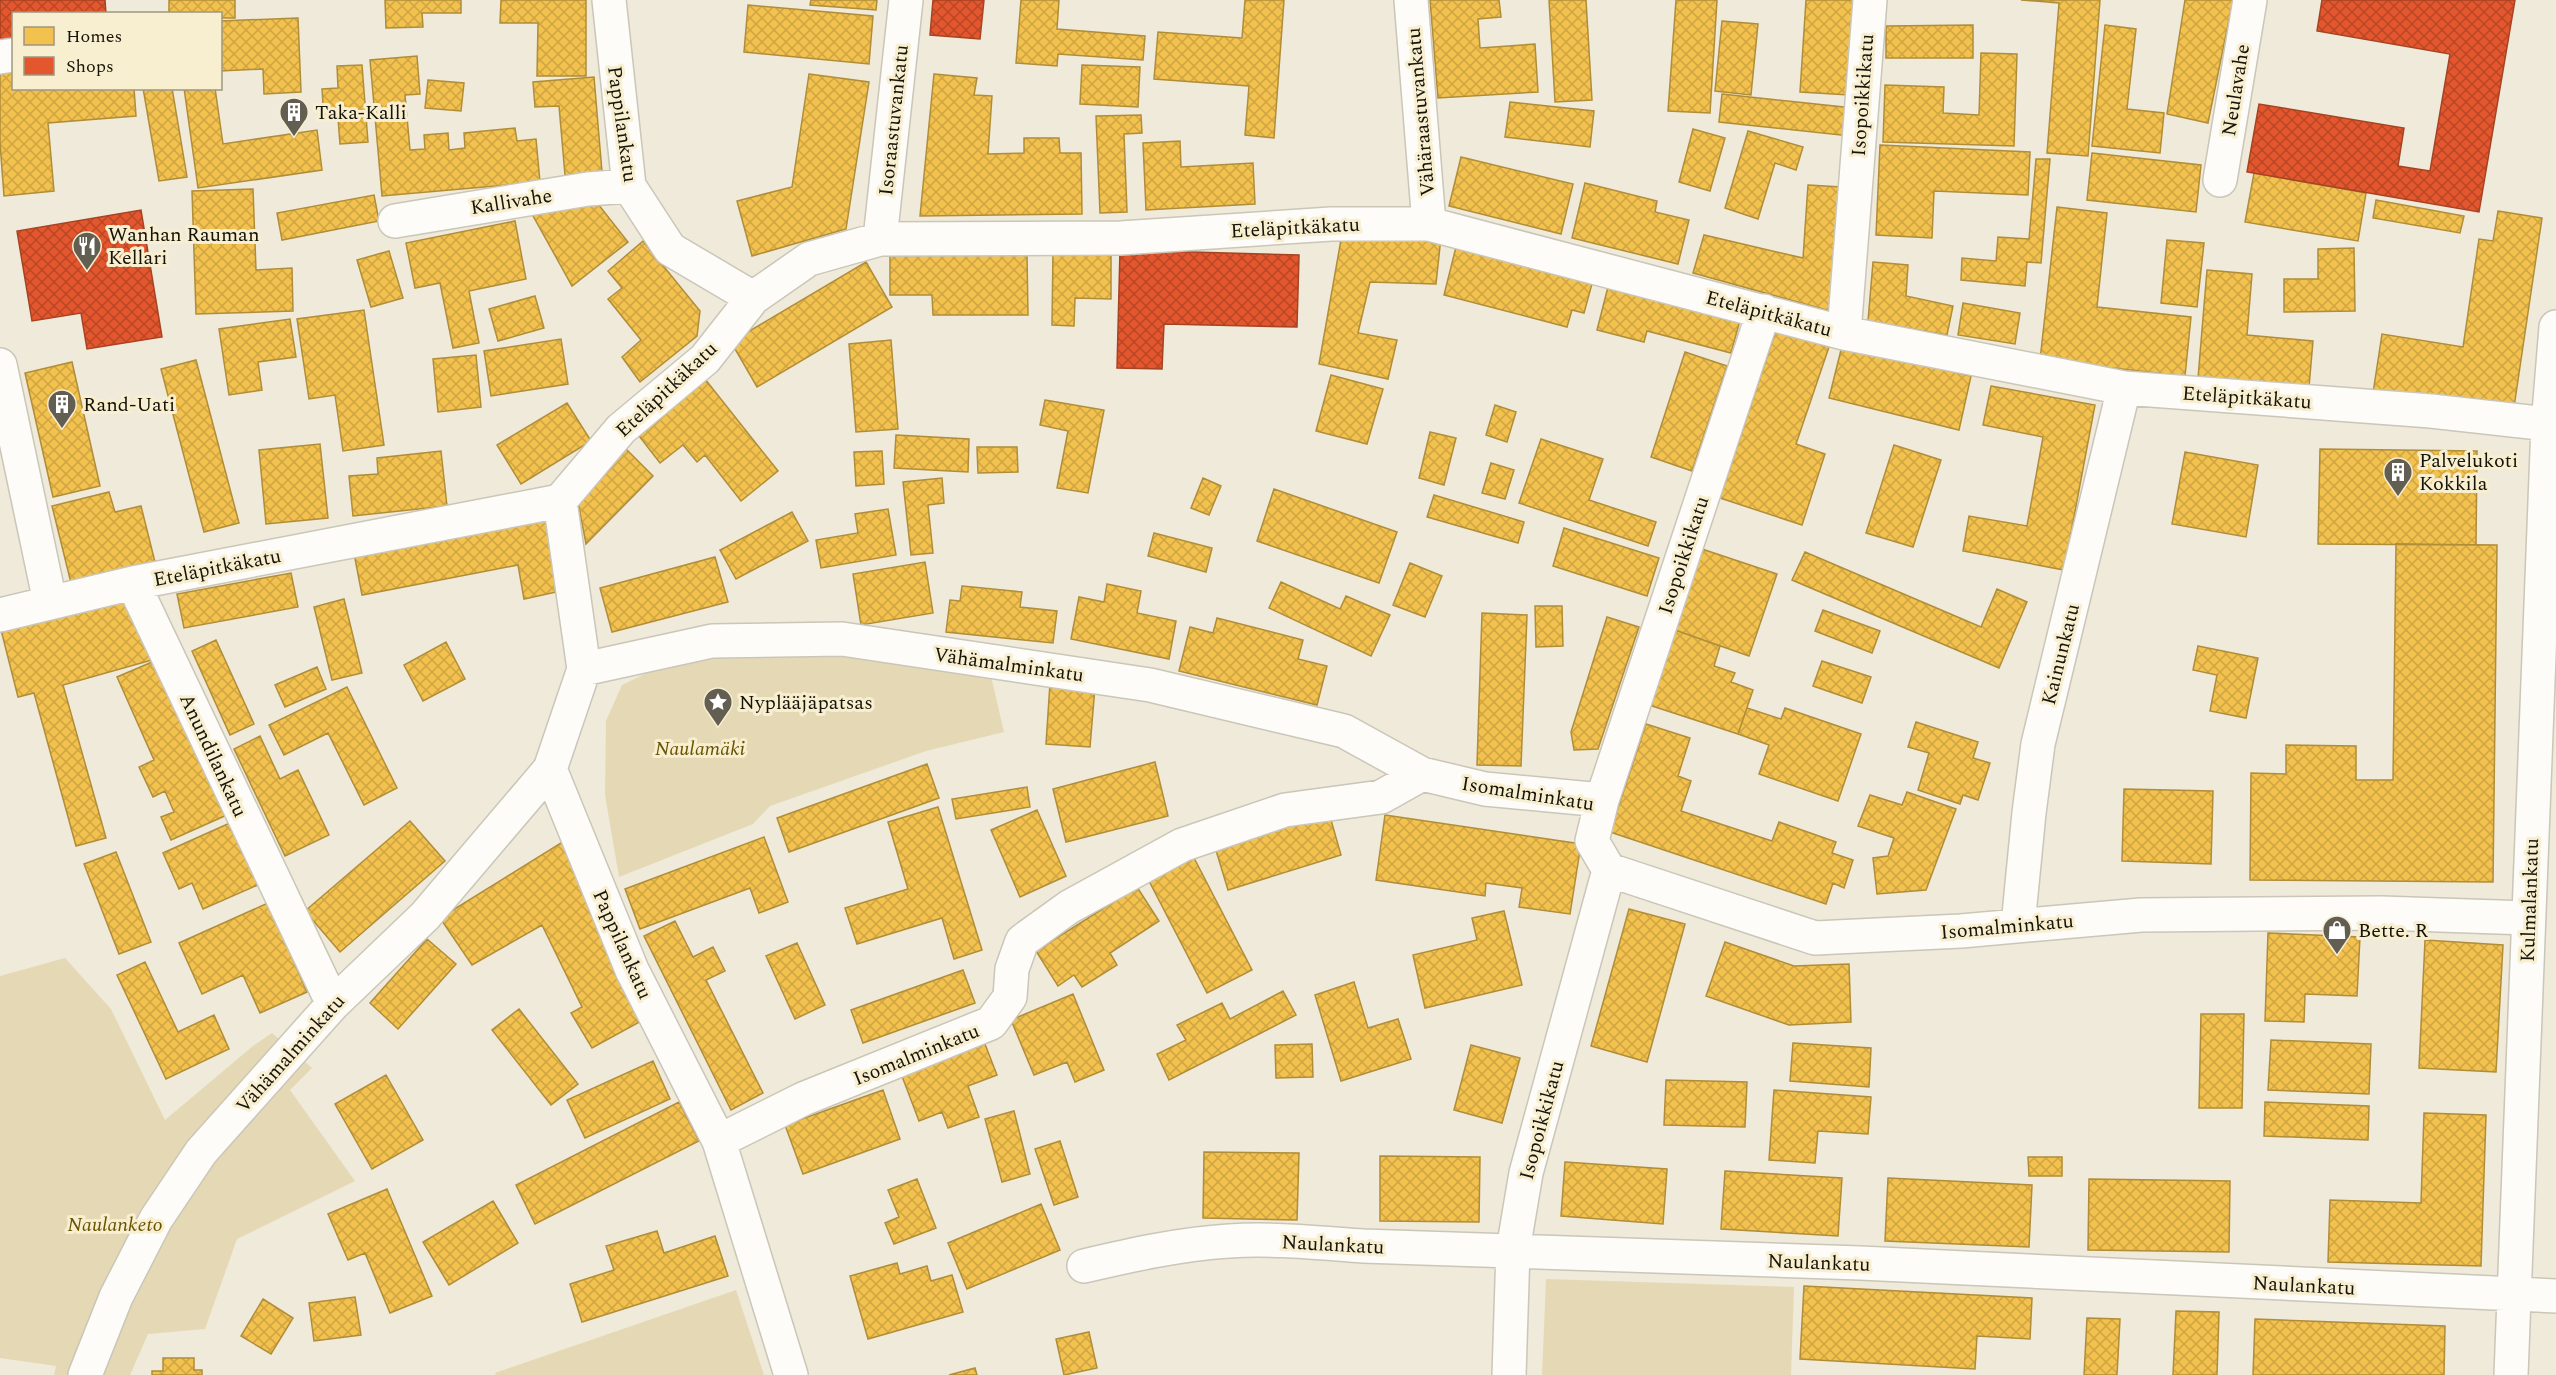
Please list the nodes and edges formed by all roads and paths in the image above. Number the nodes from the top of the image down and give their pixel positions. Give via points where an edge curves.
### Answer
1 (609, 0) edge
2 (906, 0) edge
3 (1411, 0) edge
4 (1870, 0) edge
5 (2250, 0) edge
6 (2220, 180) dead end
7 (628, 186) junction
8 (395, 221) dead end
9 (1429, 224) junction
10 (880, 240) junction
11 (753, 298) junction
12 (1764, 311) junction
13 (2556, 327) edge
14 (1844, 333) junction
15 (0, 365) edge
16 (2124, 388) junction
17 (2552, 425) edge
18 (560, 501) junction
19 (133, 583) junction
20 (50, 602) junction
21 (0, 615) edge
22 (584, 669) junction
23 (550, 769) junction
24 (1422, 774) junction
25 (1602, 800) junction
26 (1609, 870) junction
27 (2528, 918) junction
28 (2018, 925) junction
29 (333, 1004) junction
30 (719, 1141) junction
31 (1513, 1250) junction
32 (1084, 1266) dead end
33 (2513, 1294) junction
34 (2556, 1296) edge
35 (85, 1375) edge
36 (791, 1375) edge
37 (1509, 1375) edge
38 (2511, 1375) edge

1 - 7 street, Pappilankatu
2 - 10 street, Isoraastuvankatu
3 - 9 street, Vähäraastuvankatu
4 - 14 street, Isopoikkikatu
5 - 6 street, Neulavahe
7 - 8 street, Kallivahe
7 - 11 street, Pappilankatu via 670,249
9 - 10 street, Eteläpitkäkatu via 1331,224 1121,238
9 - 12 street, Eteläpitkäkatu
10 - 11 street, Eteläpitkäkatu via 809,259
11 - 18 street, Eteläpitkäkatu via 705,359 621,429
12 - 14 street, Eteläpitkäkatu
12 - 25 street, Isopoikkikatu
13 - 17 street, Kulmalankatu
14 - 16 street, Eteläpitkäkatu
15 - 20 street
16 - 17 street, Eteläpitkäkatu via 2431,411
16 - 28 street, Kainunkatu via 2038,744
17 - 27 street, Kulmalankatu
18 - 19 street, Eteläpitkäkatu
18 - 22 street
19 - 20 street
19 - 29 street, Anundilankatu
20 - 21 street
22 - 23 street
22 - 24 street, Vähämalminkatu via 712,641 842,639 1150,685 1344,731
23 - 29 street, Vähämalminkatu via 424,916
23 - 30 street, Pappilankatu via 632,970
24 - 25 street, Isomalminkatu via 1485,789
24 - 30 street, Isomalminkatu via 1381,797 1285,810 1182,845 1069,908 1022,941 1012,969 1010,997 991,1023 803,1100
25 - 26 street, Isomalminkatu via 1592,841
26 - 28 street, Isomalminkatu via 1815,938
26 - 31 street, Isopoikkikatu via 1526,1173
27 - 28 street, Isomalminkatu via 2381,913 2141,915
27 - 33 street, Kulmalankatu
29 - 35 street, Vähämalminkatu via 201,1152 156,1219 116,1297
30 - 36 street, Pappilankatu
31 - 32 street, Naulankatu via 1230,1241 1137,1253
31 - 33 street, Naulankatu
31 - 37 street, Isopoikkikatu
33 - 34 street, Naulankatu
33 - 38 street, Kulmalankatu

